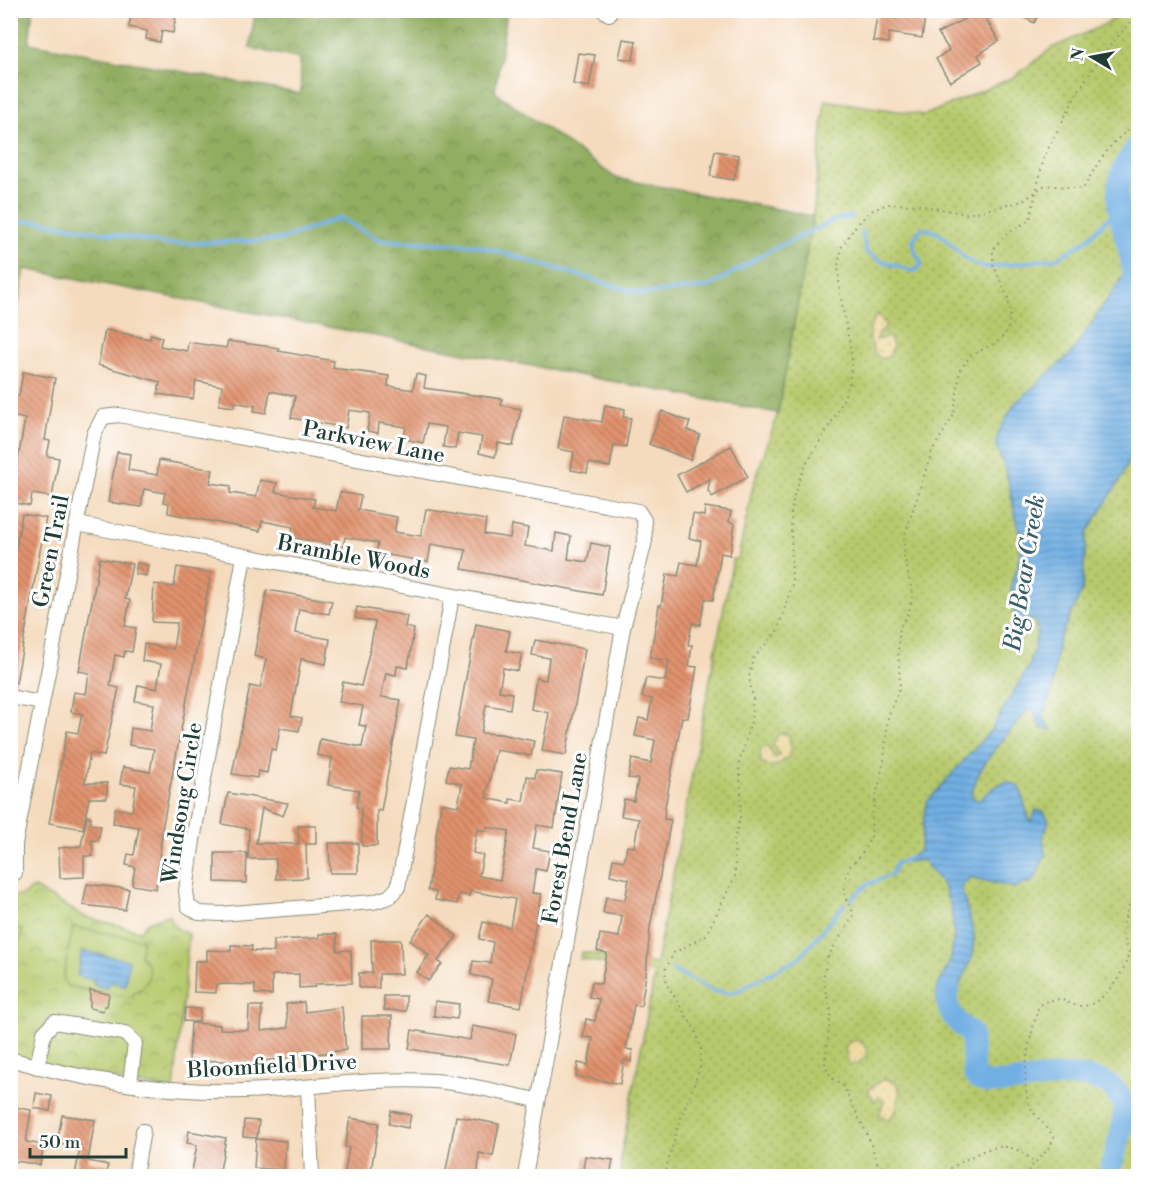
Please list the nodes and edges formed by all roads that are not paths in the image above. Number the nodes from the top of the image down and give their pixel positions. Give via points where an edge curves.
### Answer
1 (103, 417) joint
2 (638, 511) joint
3 (76, 524) junction
4 (244, 557) junction
5 (453, 597) junction
6 (623, 628) junction
7 (10, 697) edge
8 (41, 703) junction
9 (15, 873) dead end
10 (10, 1059) edge
11 (37, 1066) junction
12 (130, 1084) junction
13 (308, 1086) junction
14 (537, 1101) junction
15 (143, 1131) dead end
16 (135, 1176) edge
17 (312, 1176) edge
18 (525, 1176) edge

1 - 2 street, Parkview Lane via 119,415
1 - 3 street, Green Trail via 94,434
2 - 6 street, Forest Bend Lane via 644,520 645,541
3 - 4 street, Bramble Woods
3 - 8 street, Green Trail
4 - 5 street, Bramble Woods
4 - 5 street, Windsong Circle via 186,891 188,906 199,913 374,902 389,897 398,887
5 - 6 street, Bramble Woods
6 - 14 street, Forest Bend Lane
7 - 8 street
8 - 9 street, Green Trail via 15,844
10 - 11 street, Bloomfield Drive
11 - 12 street, Bloomfield Drive
11 - 12 street via 44,1033 54,1022 124,1033 135,1043
12 - 13 street, Bloomfield Drive via 205,1092
13 - 14 street, Bloomfield Drive via 378,1079 437,1081
13 - 17 street
14 - 18 street, Forest Bend Lane
15 - 16 street

